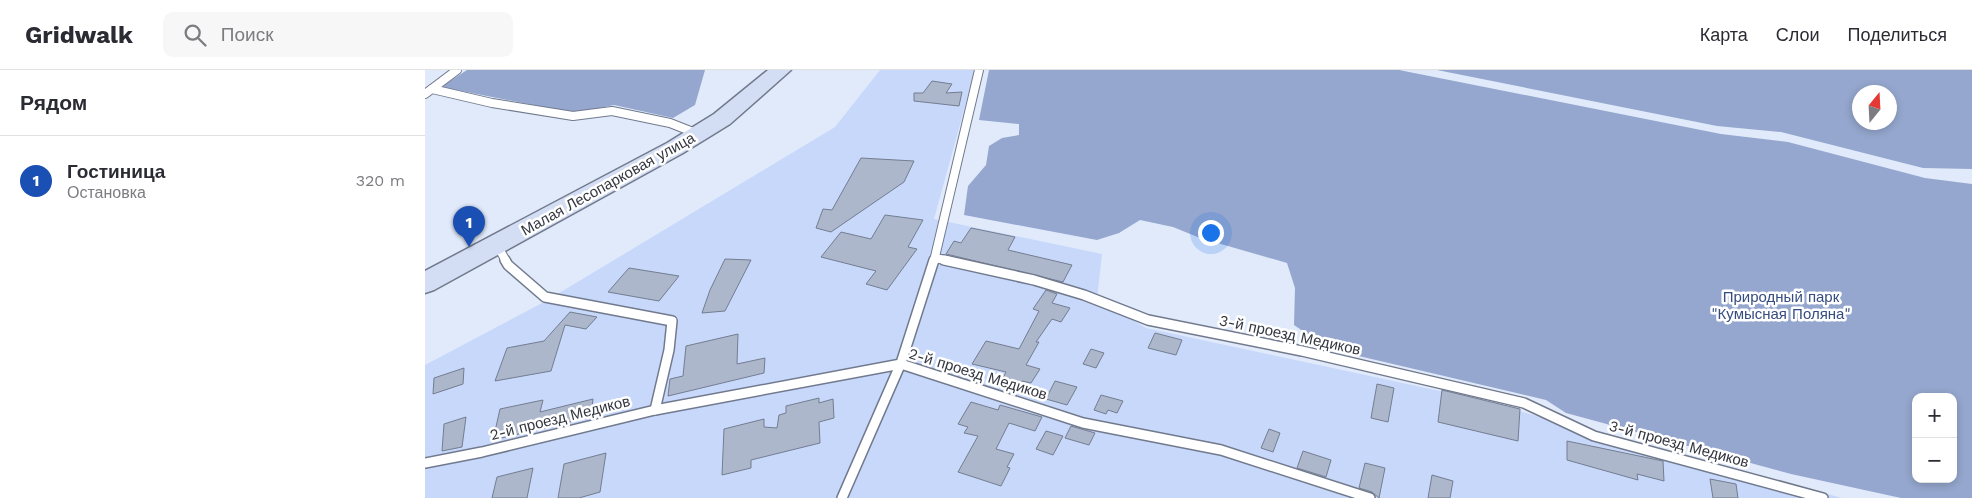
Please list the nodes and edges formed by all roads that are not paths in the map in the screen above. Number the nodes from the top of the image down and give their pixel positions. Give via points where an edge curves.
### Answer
1 (457, 70) edge
2 (781, 70) edge
3 (979, 70) edge
4 (432, 89) junction
5 (425, 94) edge
6 (698, 134) junction
7 (497, 245) junction
8 (935, 258) junction
9 (425, 283) edge
10 (901, 364) junction
11 (655, 410) junction
12 (425, 463) edge
13 (842, 498) edge
14 (1370, 498) edge
15 (1823, 498) edge

1 - 4 lane
2 - 6 street, Малая Лесопарковая улица via 722,119
3 - 8 lane via 969,125
4 - 5 lane
4 - 6 lane via 573,116 612,111 670,123
6 - 7 street, Малая Лесопарковая улица
7 - 9 street, Малая Лесопарковая улица
7 - 11 lane via 508,265 545,296 672,321
8 - 10 lane
8 - 15 lane, 3-й проезд Медиков via 1034,280 1148,320 1301,351 1524,403 1594,436
10 - 11 lane, 2-й проезд Медиков
10 - 13 lane
10 - 14 lane, 2-й проезд Медиков via 1083,423 1221,450
11 - 12 lane, 2-й проезд Медиков

